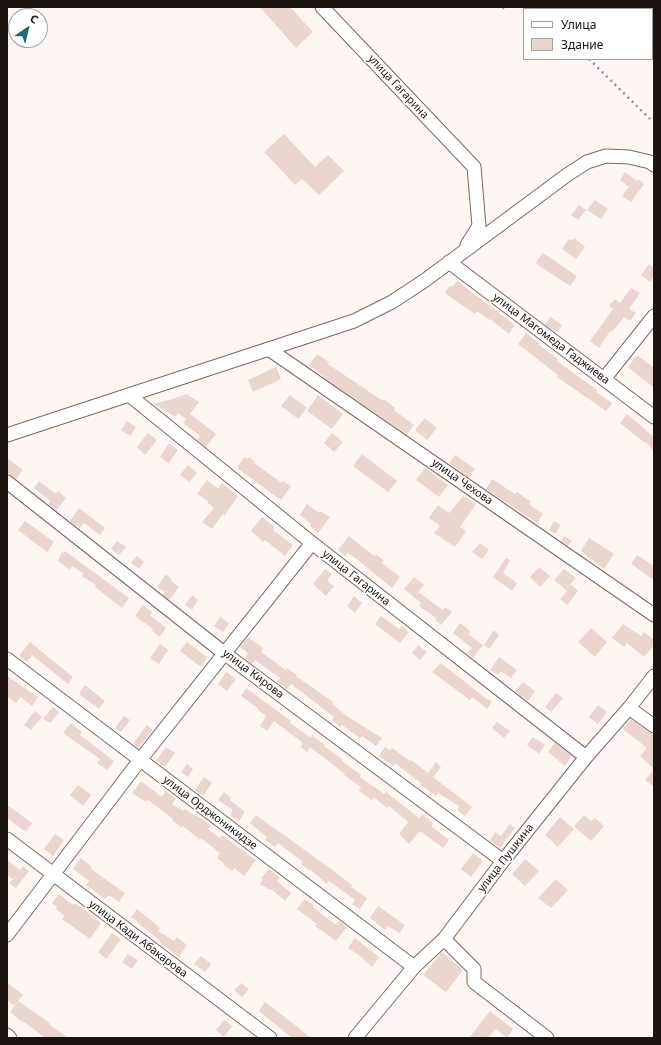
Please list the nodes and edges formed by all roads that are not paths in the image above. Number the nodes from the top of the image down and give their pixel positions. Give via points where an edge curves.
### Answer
1 (322, 7) edge
2 (654, 165) edge
3 (463, 252) junction
4 (449, 262) junction
5 (654, 316) edge
6 (270, 350) junction
7 (604, 379) junction
8 (129, 396) junction
9 (654, 417) edge
10 (7, 435) edge
11 (7, 482) edge
12 (312, 543) junction
13 (654, 615) edge
14 (224, 653) junction
15 (7, 659) edge
16 (654, 676) edge
17 (629, 708) junction
18 (654, 726) edge
19 (586, 757) junction
20 (140, 760) junction
21 (7, 838) edge
22 (503, 861) junction
23 (53, 874) junction
24 (7, 935) edge
25 (444, 939) junction
26 (414, 967) junction
27 (7, 1035) edge
28 (10, 1038) edge
29 (270, 1038) edge
30 (355, 1038) edge
31 (547, 1038) edge

1 - 3 street, улица Гагарина via 474,167 479,226
2 - 3 street via 629,157 606,156 587,162 567,174
3 - 4 street
4 - 6 street via 392,302 354,321
4 - 7 street, улица Магомеда Гаджиева
5 - 7 street
6 - 8 street
6 - 13 street, улица Чехова
7 - 9 street, улица Магомеда Гаджиева
8 - 10 street
8 - 12 street, улица Гагарина
11 - 14 street, улица Кирова
12 - 14 street
12 - 19 street, улица Гагарина
14 - 20 street
14 - 22 street, улица Кирова
15 - 20 street, улица Орджоникидзе
16 - 17 street, улица Пушкина
17 - 18 street
17 - 19 street, улица Пушкина
19 - 22 street, улица Пушкина
20 - 23 street
20 - 26 street, улица Орджоникидзе
21 - 23 street, улица Кади Абакарова
22 - 25 street, улица Пушкина
23 - 24 street
23 - 29 street, улица Кади Абакарова
25 - 26 street, улица Пушкина
25 - 31 street via 474,969 474,982
26 - 30 street, улица Пушкина
27 - 28 street

